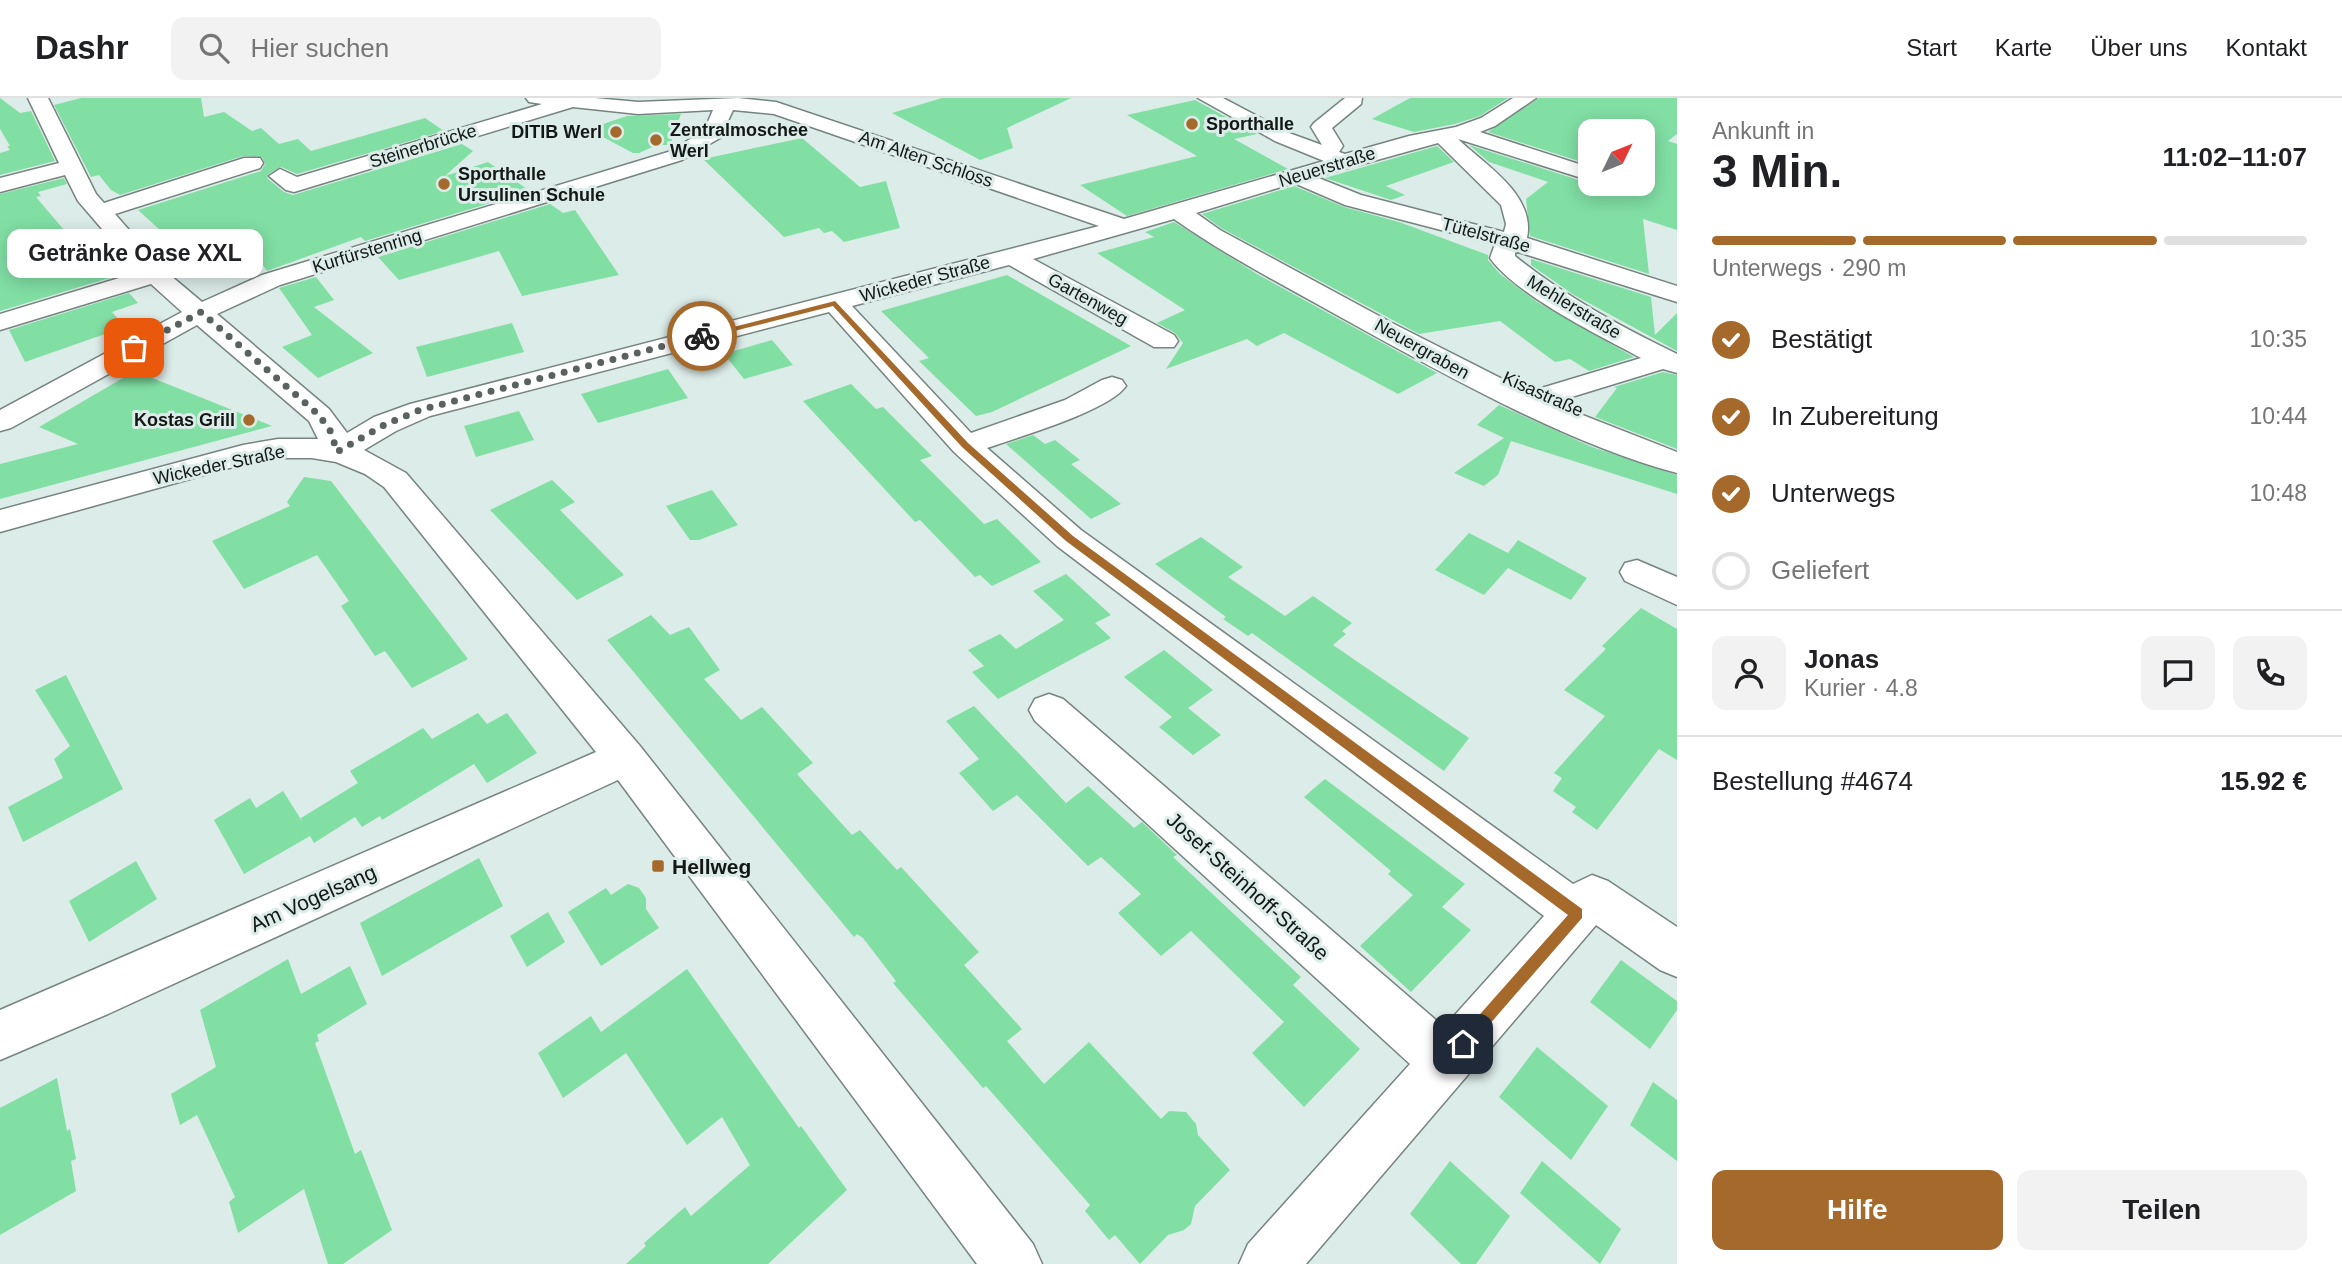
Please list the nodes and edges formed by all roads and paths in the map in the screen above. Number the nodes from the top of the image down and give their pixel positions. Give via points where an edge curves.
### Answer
1 (37, 98) edge
2 (537, 98) edge
3 (1208, 98) edge
4 (1526, 98) edge
5 (1354, 100) dead end
6 (727, 101) edge
7 (569, 102) junction
8 (1452, 134) junction
9 (1336, 158) junction
10 (252, 163) dead end
11 (72, 166) junction
12 (1578, 171) edge
13 (280, 176) dead end
14 (1296, 176) junction
15 (0, 185) edge
16 (1186, 209) junction
17 (99, 212) junction
18 (1123, 226) junction
19 (1514, 242) junction
20 (1012, 257) junction
21 (155, 275) junction
22 (1677, 294) edge
23 (835, 303) junction
24 (201, 312) junction
25 (0, 322) edge
26 (1164, 341) dead end
27 (1671, 362) edge
28 (1112, 386) dead end
29 (1545, 396) junction
30 (0, 422) edge
31 (965, 445) junction
32 (1677, 447) edge
33 (337, 452) junction
34 (1677, 463) edge
35 (0, 521) edge
36 (1637, 572) dead end
37 (1677, 592) edge
38 (1049, 710) dead end
39 (625, 758) junction
40 (1585, 905) junction
41 (1677, 954) edge
42 (0, 1035) edge
43 (1447, 1063) junction
44 (1013, 1264) edge
45 (1268, 1264) edge

1 - 11 street
2 - 7 street, Steinerbrücke
3 - 9 street via 1282,137
4 - 8 street, Neuerstraße via 1488,122
5 - 9 street via 1321,127
6 - 7 street, Steinerbrücke via 638,108
6 - 18 street, Am Alten Schloss via 776,108
6 - 24 street, Kurfürstenring via 713,134 675,156 271,280
7 - 13 street, Steinerbrücke via 294,185
8 - 9 street, Neuerstraße
8 - 12 street
8 - 19 street, Mehlerstraße via 1512,204 1518,223
9 - 14 street, Neuerstraße
10 - 17 street
11 - 15 street
11 - 17 street
14 - 16 street, Neuerstraße
14 - 19 street, Tütelstraße via 1353,200
16 - 18 street, Neuerstraße
16 - 29 street, Kisastraße
16 - 34 street, Neuergraben via 1212,235 1487,385 1582,428
17 - 21 street
18 - 20 street, Wickeder Straße
19 - 22 street, Tütelstraße
19 - 27 street, Mehlerstraße via 1504,248 1502,258 1521,274
20 - 23 street, Wickeder Straße
20 - 26 street, Gartenweg
21 - 24 street
21 - 25 street
23 - 31 street
23 - 33 street, Wickeder Straße via 420,410
24 - 30 street, Kurfürstenring
24 - 33 street via 319,415
27 - 29 street
28 - 31 street via 1075,406
29 - 32 street, Kisastraße
31 - 40 street via 1069,538
33 - 35 street, Wickeder Straße via 309,448 260,453
33 - 39 street via 357,456 395,480
36 - 37 street
38 - 43 street, Josef-Steinhoff-Straße
39 - 42 street, Am Vogelsang
39 - 44 street
40 - 41 street
40 - 43 street
43 - 45 street

